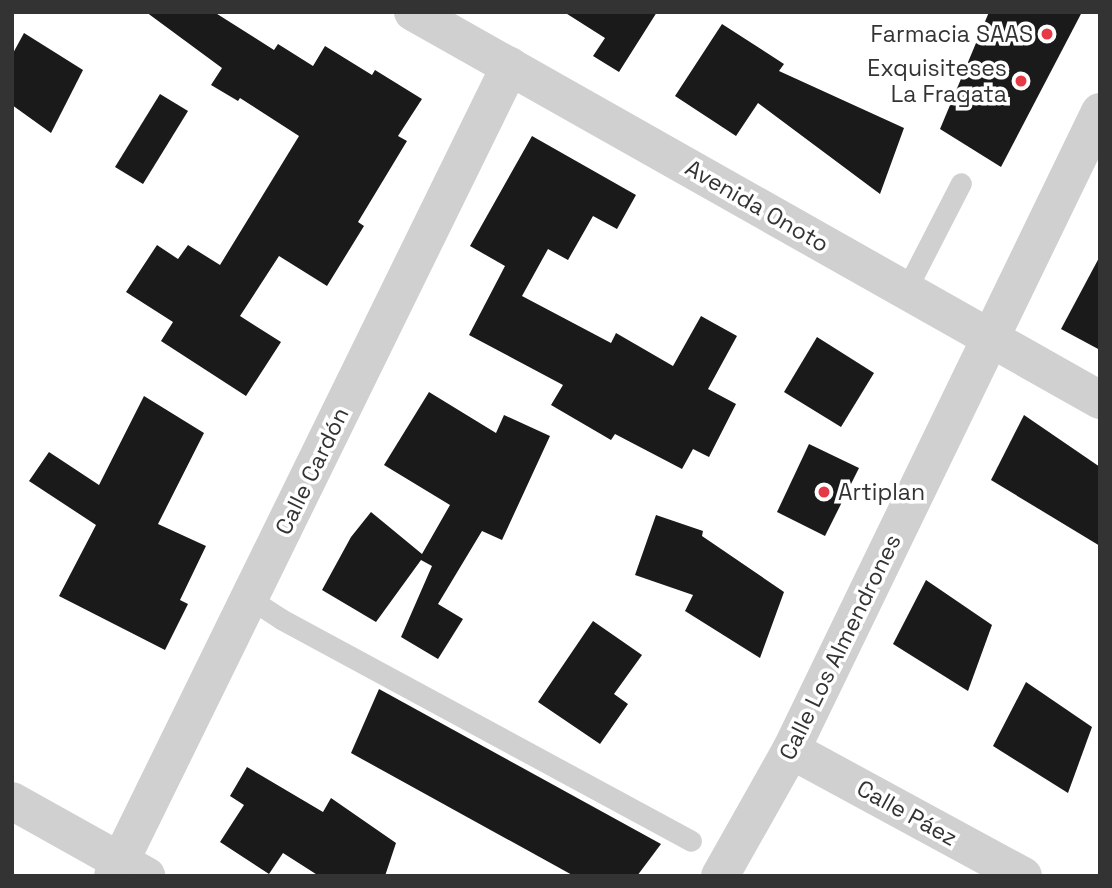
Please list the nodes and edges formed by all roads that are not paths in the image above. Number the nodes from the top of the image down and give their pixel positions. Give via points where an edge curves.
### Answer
1 (413, 12) edge
2 (510, 66) junction
3 (1100, 112) edge
4 (961, 183) dead end
5 (906, 290) junction
6 (989, 337) junction
7 (1100, 400) edge
8 (249, 598) junction
9 (791, 750) junction
10 (12, 801) edge
11 (691, 841) dead end
12 (126, 871) edge
13 (720, 876) edge
14 (1023, 876) edge

1 - 2 street, Avenida Onoto
2 - 5 street, Avenida Onoto
2 - 8 street, Calle Cardón
3 - 6 street, Calle Los Almendrones
4 - 5 lane
5 - 6 street, Avenida Onoto
6 - 7 street, Avenida Onoto
6 - 9 street, Calle Los Almendrones
8 - 11 lane
8 - 12 street, Calle Cardón
9 - 13 street, Calle Los Almendrones
9 - 14 street, Calle Páez
10 - 12 street

